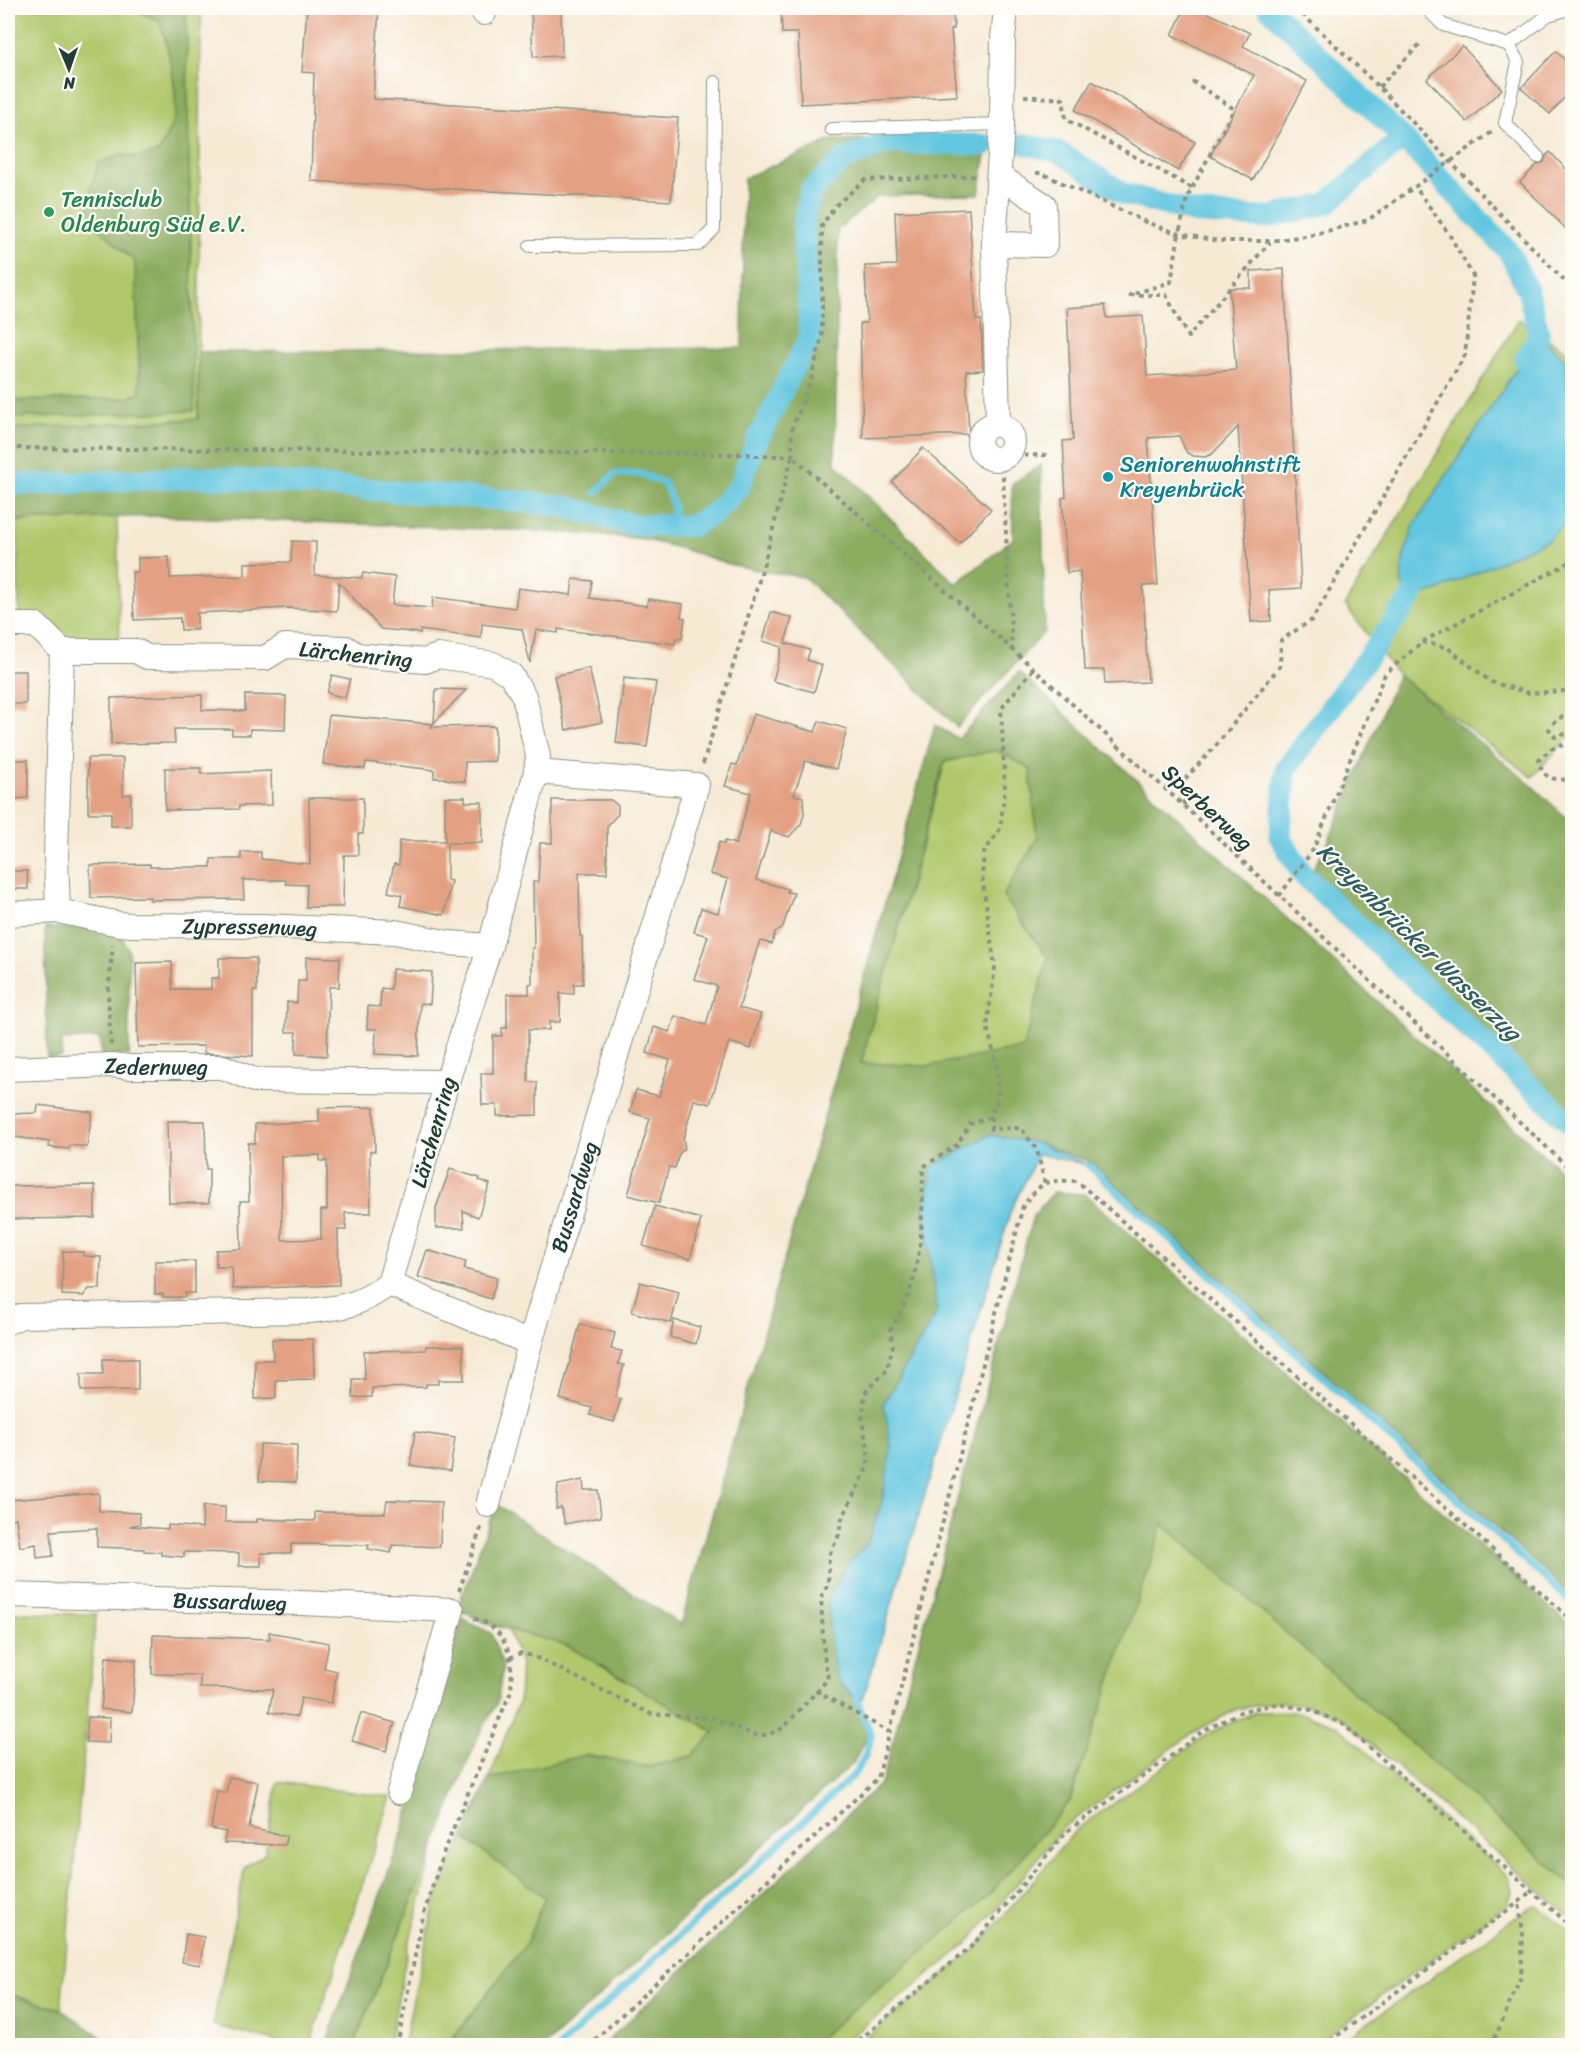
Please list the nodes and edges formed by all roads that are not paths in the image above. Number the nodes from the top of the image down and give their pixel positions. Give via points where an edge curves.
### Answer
1 (1006, 8) edge
2 (1426, 8) edge
3 (1572, 8) edge
4 (1509, 45) junction
5 (715, 82) dead end
6 (1002, 124) junction
7 (831, 129) dead end
8 (1538, 157) dead end
9 (999, 176) junction
10 (994, 244) junction
11 (530, 246) dead end
12 (1004, 457) road end
13 (8, 625) edge
14 (62, 651) junction
15 (536, 772) junction
16 (58, 911) junction
17 (8, 914) edge
18 (490, 946) junction
19 (8, 1069) edge
20 (447, 1082) junction
21 (389, 1284) junction
22 (8, 1322) edge
23 (530, 1343) junction
24 (488, 1505) road end
25 (8, 1595) edge
26 (399, 1792) dead end

1 - 6 street
2 - 4 lane via 1443,25
3 - 4 lane via 1548,15
4 - 8 lane via 1518,62 1505,123
5 - 11 lane via 714,229 698,245
6 - 7 lane
6 - 9 street
9 - 10 street
9 - 10 street via 1044,205 1045,245
10 - 12 street via 998,425 1009,430 1014,441 1011,452
13 - 14 street via 36,625
14 - 15 street, Lärchenring via 136,651 147,657 265,658 285,646 346,648 357,655 425,661 438,656 493,664 511,675 524,696 538,756
14 - 16 street
15 - 18 street, Lärchenring
15 - 23 street, Bussardweg via 697,785
16 - 17 street, Zypressenweg
16 - 18 street, Zypressenweg via 119,924 395,932 449,943
18 - 20 street, Lärchenring
19 - 20 street, Zedernweg via 112,1065 223,1067 254,1080
20 - 21 street, Lärchenring
21 - 22 street via 346,1307 309,1311 21,1316
21 - 23 street
23 - 24 street, Bussardweg
25 - 26 street, Bussardweg via 452,1610

